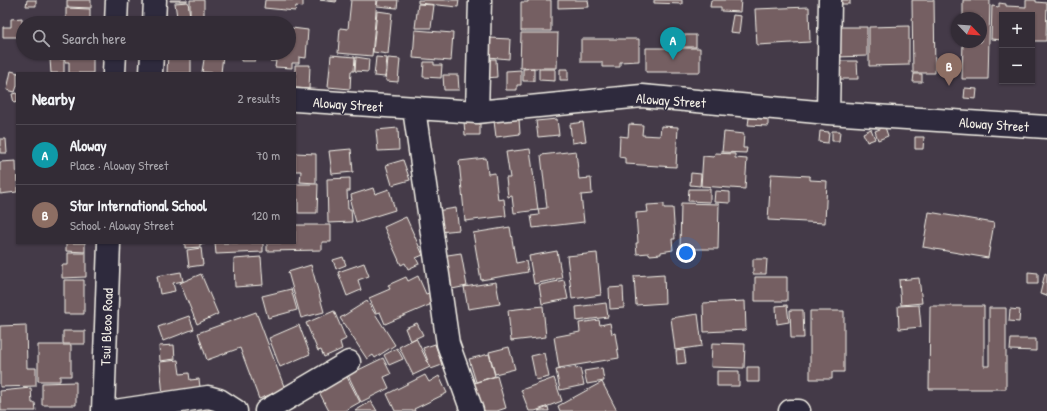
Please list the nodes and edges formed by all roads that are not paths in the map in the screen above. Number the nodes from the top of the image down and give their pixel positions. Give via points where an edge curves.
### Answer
1 (117, 0) edge
2 (155, 0) edge
3 (480, 0) edge
4 (830, 0) edge
5 (116, 16) edge
6 (154, 16) edge
7 (115, 60) edge
8 (152, 60) edge
9 (114, 72) edge
10 (151, 72) edge
11 (296, 100) edge
12 (414, 109) junction
13 (477, 112) junction
14 (828, 113) junction
15 (1047, 127) edge
16 (109, 244) edge
17 (349, 362) dead end
18 (103, 411) edge
19 (115, 411) edge
20 (236, 411) edge
21 (266, 411) edge
22 (472, 411) edge
23 (790, 411) edge
24 (799, 411) edge

1 - 5 street
2 - 6 street
3 - 13 street
4 - 14 street
7 - 9 street
8 - 10 street
11 - 12 street, Aloway Street
12 - 13 street, Aloway Street
12 - 22 street via 448,344
13 - 14 street, Aloway Street via 642,96
14 - 15 street, Aloway Street
16 - 18 street, Tsui Bleoo Road
17 - 21 street
19 - 20 street via 208,397 219,400
23 - 24 street

